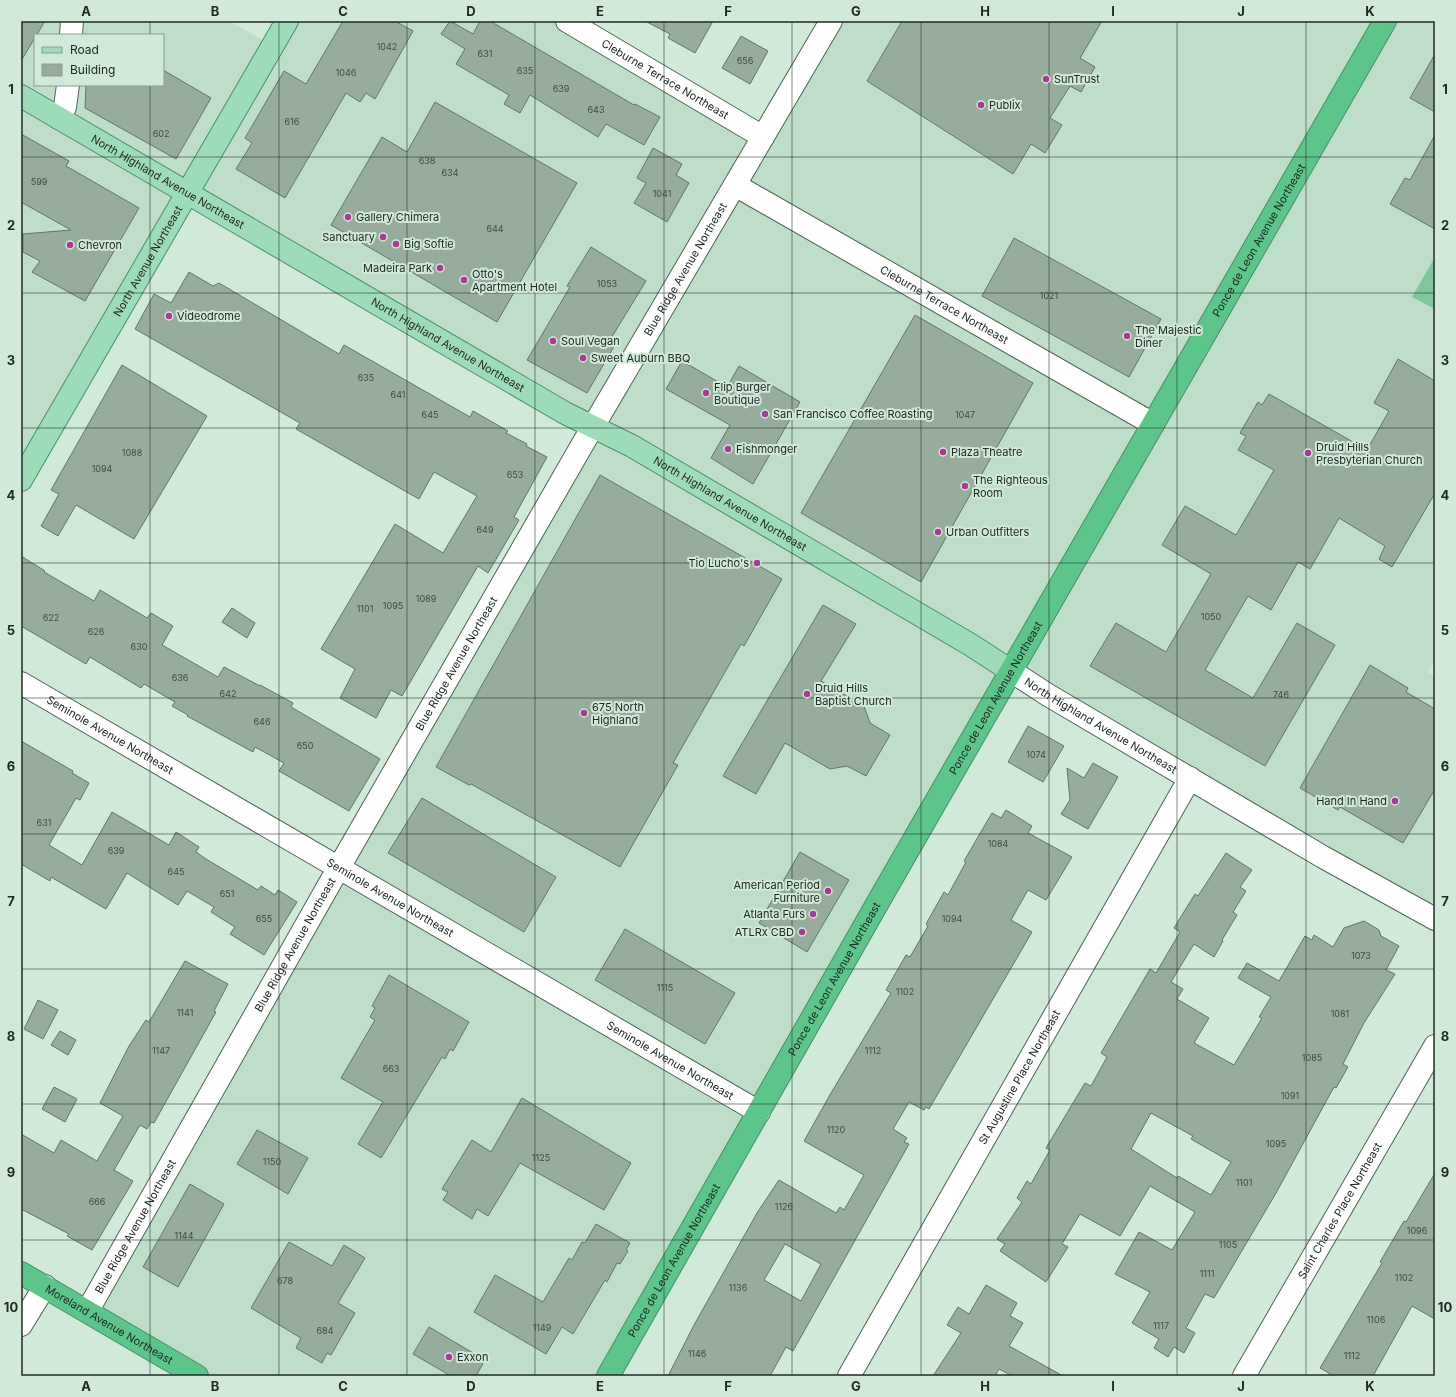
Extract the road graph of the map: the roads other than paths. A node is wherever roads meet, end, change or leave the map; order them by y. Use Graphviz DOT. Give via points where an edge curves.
graph roads {
  1 [pos="72,21"];
  2 [pos="286,21"];
  3 [pos="567,21"];
  4 [pos="830,21"];
  5 [pos="1385,21"];
  6 [pos="72,34"];
  7 [pos="68,86"];
  8 [pos="21,96"];
  9 [pos="59,118"];
  10 [pos="763,137"];
  11 [pos="735,185"];
  12 [pos="187,193"];
  13 [pos="1153,424"];
  14 [pos="593,427"];
  15 [pos="21,480"];
  16 [pos="1012,671"];
  17 [pos="21,682"];
  18 [pos="1190,778"];
  19 [pos="339,868"];
  20 [pos="1435,919"];
  21 [pos="1435,1046"];
  22 [pos="759,1112"];
  23 [pos="21,1273"];
  24 [pos="45,1286"];
  25 [pos="88,1310"];
  26 [pos="21,1326"];
  27 [pos="197,1376"];
  28 [pos="608,1376"];
  29 [pos="849,1376"];
  30 [pos="1244,1376"];
  1 -- 6 [label="street"];
  2 -- 12 [label="main road, North Avenue Northeast"];
  3 -- 10 [label="street, Cleburne Terrace Northeast"];
  4 -- 10 [label="street, Blue Ridge Avenue Northeast"];
  5 -- 13 [label="highway, Ponce de Leon Avenue Northeast"];
  7 -- 9 [label="street" via="65,107"];
  8 -- 9 [label="main road, North Highland Avenue Northeast"];
  9 -- 12 [label="main road, North Highland Avenue Northeast"];
  10 -- 11 [label="street, Blue Ridge Avenue Northeast"];
  11 -- 13 [label="street, Cleburne Terrace Northeast"];
  11 -- 14 [label="street, Blue Ridge Avenue Northeast"];
  12 -- 14 [label="main road, North Highland Avenue Northeast"];
  12 -- 15 [label="main road, North Avenue Northeast"];
  13 -- 16 [label="highway, Ponce de Leon Avenue Northeast"];
  14 -- 16 [label="main road, North Highland Avenue Northeast" via="644,453"];
  14 -- 19 [label="street, Blue Ridge Avenue Northeast"];
  16 -- 18 [label="street, North Highland Avenue Northeast" via="1048,695"];
  16 -- 22 [label="highway, Ponce de Leon Avenue Northeast"];
  17 -- 19 [label="street, Seminole Avenue Northeast"];
  18 -- 20 [label="street, North Highland Avenue Northeast" via="1323,857"];
  18 -- 29 [label="street, St Augustine Place Northeast"];
  19 -- 22 [label="street, Seminole Avenue Northeast"];
  19 -- 25 [label="street, Blue Ridge Avenue Northeast"];
  21 -- 30 [label="street, Saint Charles Place Northeast"];
  22 -- 28 [label="highway, Ponce de Leon Avenue Northeast"];
  23 -- 24 [label="highway, Moreland Avenue Northeast"];
  24 -- 25 [label="highway, Moreland Avenue Northeast"];
  24 -- 26 [label="street"];
  25 -- 27 [label="highway, Moreland Avenue Northeast"];
}
